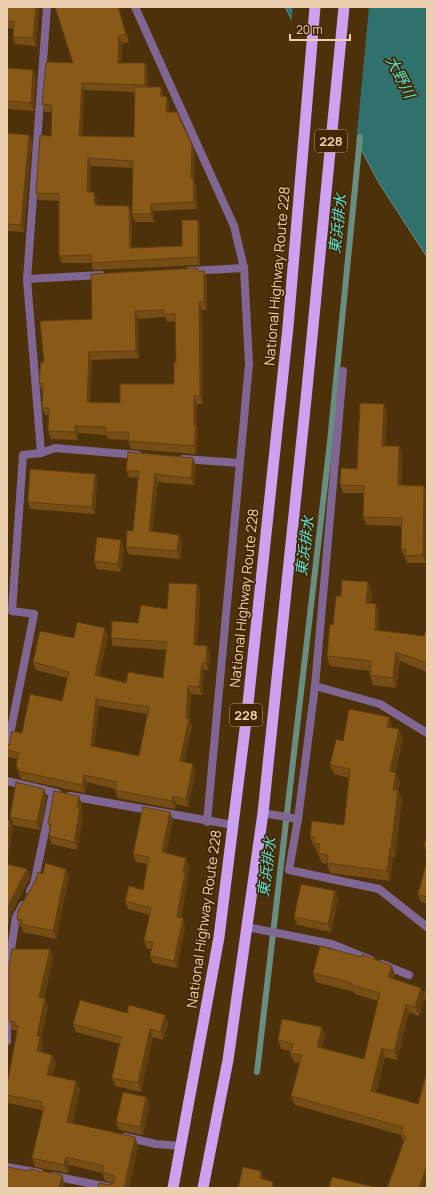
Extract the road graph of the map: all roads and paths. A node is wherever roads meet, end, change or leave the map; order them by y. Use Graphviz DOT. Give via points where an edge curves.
graph roads {
  1 [pos="47,7"];
  2 [pos="135,7"];
  3 [pos="315,7"];
  4 [pos="344,7"];
  5 [pos="244,268"];
  6 [pos="182,271"];
  7 [pos="112,275"];
  8 [pos="27,279"];
  9 [pos="343,371"];
  10 [pos="41,453"];
  11 [pos="147,456"];
  12 [pos="170,458"];
  13 [pos="240,463"];
  14 [pos="316,686"];
  15 [pos="427,732"];
  16 [pos="7,749"];
  17 [pos="7,780"];
  18 [pos="53,793"];
  19 [pos="263,813"];
  20 [pos="298,819"];
  21 [pos="207,822"];
  22 [pos="233,825"];
  23 [pos="247,927"];
  24 [pos="427,927"];
  25 [pos="409,975"];
  26 [pos="7,1042"];
  27 [pos="118,1135"];
  28 [pos="182,1146"];
  29 [pos="7,1166"];
  30 [pos="113,1188"];
  31 [pos="173,1188"];
  32 [pos="203,1188"];
  1 -- 8 [label="street"];
  2 -- 5 [label="street" via="234,226"];
  3 -- 22 [label="highway, National Highway Route 228 / 228" via="295,239"];
  4 -- 19 [label="highway, 228"];
  5 -- 6 [label="street"];
  5 -- 13 [label="street" via="249,364"];
  7 -- 8 [label="street"];
  8 -- 10 [label="street"];
  9 -- 14 [label="street"];
  10 -- 11 [label="street" via="55,448"];
  10 -- 16 [label="street" via="23,455 12,611 34,614"];
  12 -- 13 [label="street"];
  13 -- 21 [label="street"];
  14 -- 15 [label="street" via="380,704"];
  14 -- 20 [label="street"];
  17 -- 18 [label="street"];
  18 -- 21 [label="street"];
  18 -- 26 [label="street" via="34,884 16,917 7,975"];
  19 -- 20 [label="street"];
  19 -- 23 [label="highway, 228"];
  20 -- 24 [label="street" via="289,870 379,889"];
  21 -- 22 [label="street"];
  22 -- 28 [label="highway, National Highway Route 228 / 228" via="219,937"];
  23 -- 25 [label="street" via="332,944"];
  23 -- 32 [label="highway, 228" via="228,1060"];
  27 -- 28 [label="street" via="156,1144"];
  28 -- 31 [label="highway, National Highway Route 228 / 228"];
  29 -- 30 [label="street"];
}
